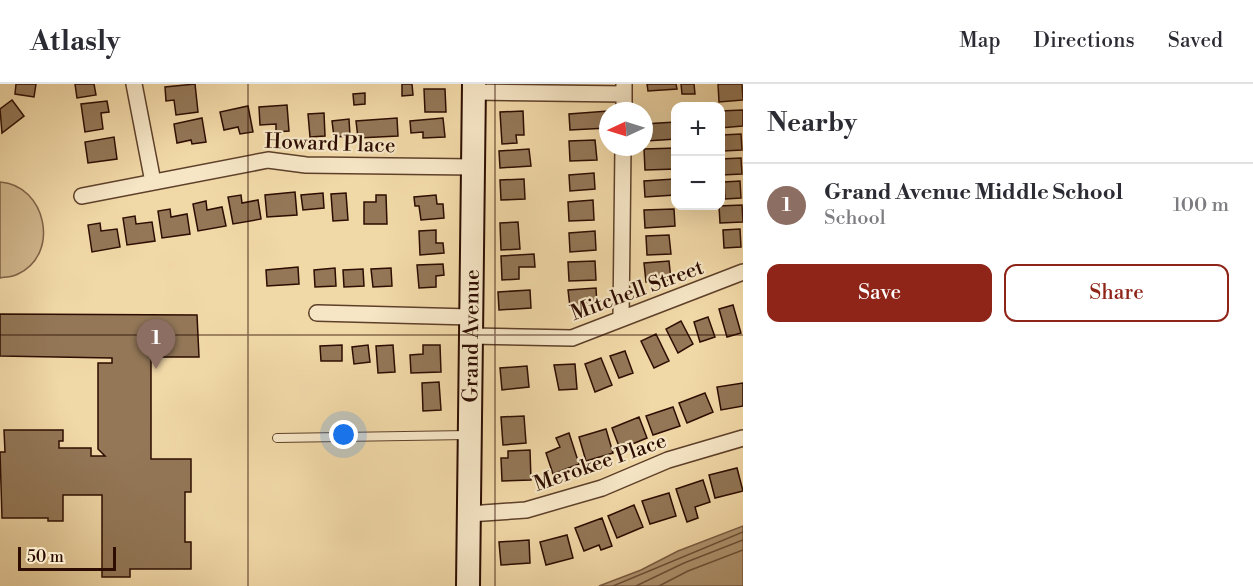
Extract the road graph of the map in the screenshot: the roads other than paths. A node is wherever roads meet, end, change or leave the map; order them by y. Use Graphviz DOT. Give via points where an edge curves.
graph roads {
  1 [pos="134,84"];
  2 [pos="474,88"];
  3 [pos="624,89"];
  4 [pos="623,156"];
  5 [pos="473,168"];
  6 [pos="153,182"];
  7 [pos="82,196"];
  8 [pos="743,272"];
  9 [pos="317,313"];
  10 [pos="621,319"];
  11 [pos="471,326"];
  12 [pos="470,435"];
  13 [pos="277,438"];
  14 [pos="743,438"];
  15 [pos="469,514"];
  16 [pos="468,586"];
  1 -- 6 [label="street"];
  2 -- 3 [label="street"];
  2 -- 5 [label="street, Grand Avenue"];
  4 -- 10 [label="street"];
  5 -- 6 [label="street, Howard Place" via="306,165 268,160"];
  5 -- 11 [label="street, Grand Avenue"];
  6 -- 7 [label="street, Howard Place"];
  8 -- 10 [label="street, Mitchell Street"];
  9 -- 11 [label="street, Mitchell Street"];
  10 -- 11 [label="street, Mitchell Street" via="572,338"];
  11 -- 12 [label="street, Grand Avenue"];
  12 -- 13 [label="lane"];
  12 -- 15 [label="street, Grand Avenue"];
  14 -- 15 [label="street, Merokee Place" via="668,460 602,488 526,510"];
  15 -- 16 [label="street, Grand Avenue"];
}
